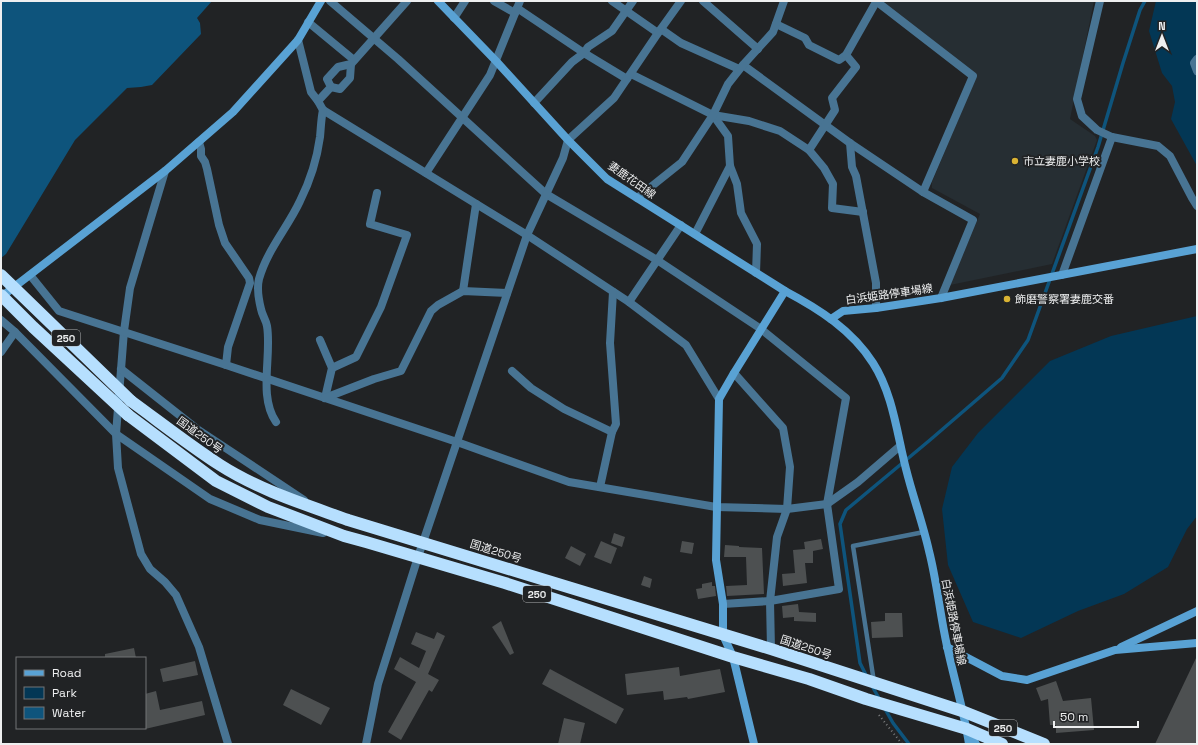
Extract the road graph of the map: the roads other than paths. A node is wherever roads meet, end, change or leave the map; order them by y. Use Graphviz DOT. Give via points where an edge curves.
graph roads {
  1 [pos="321,1"];
  2 [pos="330,1"];
  3 [pos="407,1"];
  4 [pos="438,1"];
  5 [pos="465,1"];
  6 [pos="494,1"];
  7 [pos="612,1"];
  8 [pos="633,1"];
  9 [pos="681,1"];
  10 [pos="703,1"];
  11 [pos="784,1"];
  12 [pos="1100,1"];
  13 [pos="876,2"];
  14 [pos="518,7"];
  15 [pos="626,11"];
  16 [pos="454,18"];
  17 [pos="308,22"];
  18 [pos="776,24"];
  19 [pos="659,31"];
  20 [pos="374,38"];
  21 [pos="298,40"];
  22 [pos="758,49"];
  23 [pos="584,54"];
  24 [pos="846,55"];
  25 [pos="1197,59"];
  26 [pos="496,61"];
  27 [pos="352,62"];
  28 [pos="741,67"];
  29 [pos="1197,71"];
  30 [pos="629,76"];
  31 [pos="331,87"];
  32 [pos="318,101"];
  33 [pos="534,103"];
  34 [pos="323,110"];
  35 [pos="713,115"];
  36 [pos="462,117"];
  37 [pos="825,124"];
  38 [pos="1112,137"];
  39 [pos="568,140"];
  40 [pos="198,142"];
  41 [pos="850,143"];
  42 [pos="809,150"];
  43 [pos="730,166"];
  44 [pos="165,171"];
  45 [pos="426,173"];
  46 [pos="923,192"];
  47 [pos="376,193"];
  48 [pos="546,194"];
  49 [pos="637,198"];
  50 [pos="476,204"];
  51 [pos="1197,206"];
  52 [pos="863,212"];
  53 [pos="681,225"];
  54 [pos="695,234"];
  55 [pos="527,235"];
  56 [pos="1197,249"];
  57 [pos="657,260"];
  58 [pos="756,273"];
  59 [pos="1,275"];
  60 [pos="30,275"];
  61 [pos="1062,275"];
  62 [pos="463,291"];
  63 [pos="785,291"];
  64 [pos="613,292"];
  65 [pos="507,293"];
  66 [pos="1,296"];
  67 [pos="942,298"];
  68 [pos="629,302"];
  69 [pos="876,308"];
  70 [pos="831,319"];
  71 [pos="1,320"];
  72 [pos="761,329"];
  73 [pos="124,331"];
  74 [pos="15,332"];
  75 [pos="320,340"];
  76 [pos="1,352"];
  77 [pos="226,365"];
  78 [pos="332,368"];
  79 [pos="121,369"];
  80 [pos="512,371"];
  81 [pos="734,373"];
  82 [pos="267,379"];
  83 [pos="325,398"];
  84 [pos="719,399"];
  85 [pos="276,422"];
  86 [pos="612,432"];
  87 [pos="116,434"];
  88 [pos="457,442"];
  89 [pos="902,450"];
  90 [pos="600,487"];
  91 [pos="827,504"];
  92 [pos="716,507"];
  93 [pos="314,508"];
  94 [pos="788,509"];
  95 [pos="924,532"];
  96 [pos="344,536"];
  97 [pos="424,542"];
  98 [pos="418,557"];
  99 [pos="770,601"];
  100 [pos="723,604"];
  101 [pos="1197,611"];
  102 [pos="723,635"];
  103 [pos="1197,643"];
  104 [pos="947,647"];
  105 [pos="771,650"];
  106 [pos="1115,650"];
  107 [pos="734,657"];
  108 [pos="874,683"];
  109 [pos="962,711"];
  110 [pos="967,729"];
  111 [pos="228,744"];
  112 [pos="366,744"];
  113 [pos="754,744"];
  114 [pos="969,744"];
  115 [pos="976,744"];
  116 [pos="1002,744"];
  117 [pos="1044,744"];
  1 -- 17 [label="main road"];
  2 -- 20 [label="street"];
  3 -- 20 [label="street"];
  4 -- 16 [label="main road, 妻鹿花田線"];
  5 -- 16 [label="street"];
  6 -- 14 [label="street"];
  7 -- 15 [label="street"];
  8 -- 15 [label="street"];
  9 -- 19 [label="street"];
  10 -- 22 [label="street"];
  11 -- 18 [label="street"];
  12 -- 38 [label="street" via="1077,99 1082,116 1097,130"];
  13 -- 24 [label="street"];
  13 -- 46 [label="street" via="973,76"];
  14 -- 23 [label="street"];
  14 -- 26 [label="street"];
  15 -- 19 [label="street"];
  15 -- 23 [label="street" via="612,31 588,47"];
  16 -- 26 [label="main road, 妻鹿花田線"];
  17 -- 21 [label="main road"];
  17 -- 27 [label="street"];
  18 -- 22 [label="street" via="773,32"];
  18 -- 24 [label="street" via="805,38 809,45 839,60"];
  19 -- 28 [label="street" via="681,44"];
  19 -- 30 [label="street"];
  20 -- 27 [label="street"];
  20 -- 36 [label="street"];
  21 -- 32 [label="street" via="311,92"];
  21 -- 40 [label="main road" via="233,112"];
  22 -- 28 [label="street"];
  23 -- 30 [label="street"];
  23 -- 33 [label="street" via="572,62"];
  24 -- 37 [label="street" via="856,67 832,98 835,110"];
  25 -- 29 [label="street" via="1194,63"];
  26 -- 33 [label="main road, 妻鹿花田線"];
  26 -- 36 [label="street" via="490,75"];
  27 -- 31 [label="street" via="350,78 340,88"];
  27 -- 31 [label="street" via="338,67 327,78"];
  28 -- 35 [label="street" via="728,84"];
  28 -- 37 [label="street"];
  30 -- 35 [label="street"];
  30 -- 39 [label="street" via="614,98"];
  31 -- 32 [label="street"];
  32 -- 34 [label="street"];
  33 -- 39 [label="main road, 妻鹿花田線"];
  34 -- 45 [label="street"];
  34 -- 82 [label="street" via="313,168 300,201 276,241 258,281 261,309 267,325"];
  35 -- 42 [label="street" via="749,121 780,131"];
  35 -- 43 [label="street" via="728,136"];
  35 -- 49 [label="street" via="682,162"];
  36 -- 45 [label="street"];
  36 -- 48 [label="street"];
  37 -- 41 [label="street"];
  37 -- 42 [label="street"];
  38 -- 51 [label="street" via="1158,146 1170,156"];
  38 -- 61 [label="street"];
  39 -- 48 [label="street" via="563,158"];
  39 -- 49 [label="main road, 妻鹿花田線" via="608,179"];
  40 -- 44 [label="main road"];
  40 -- 77 [label="street" via="207,169 218,225 225,243 250,283 228,347"];
  41 -- 46 [label="street"];
  41 -- 52 [label="street" via="852,167"];
  42 -- 52 [label="street" via="833,184 832,208"];
  43 -- 54 [label="street"];
  43 -- 58 [label="street" via="737,184 741,213 757,244"];
  44 -- 60 [label="main road"];
  44 -- 73 [label="street" via="130,288"];
  45 -- 50 [label="street"];
  46 -- 67 [label="street" via="973,220"];
  47 -- 78 [label="street" via="370,224 407,235 381,306 356,357"];
  48 -- 55 [label="street"];
  48 -- 57 [label="street"];
  49 -- 53 [label="main road, 妻鹿花田線"];
  50 -- 55 [label="street"];
  50 -- 62 [label="street"];
  52 -- 69 [label="street" via="876,283"];
  53 -- 54 [label="main road, 妻鹿花田線"];
  53 -- 57 [label="street"];
  54 -- 58 [label="main road, 妻鹿花田線"];
  55 -- 64 [label="street"];
  55 -- 65 [label="street"];
  56 -- 61 [label="main road, 白浜姫路停車場線"];
  57 -- 68 [label="street"];
  57 -- 72 [label="street"];
  58 -- 63 [label="main road, 妻鹿花田線"];
  59 -- 93 [label="highway, 国道250号 / 250, bridge" via="131,401 220,465 266,490"];
  60 -- 66 [label="main road"];
  60 -- 73 [label="street" via="59,311"];
  61 -- 67 [label="main road, 白浜姫路停車場線"];
  62 -- 65 [label="street"];
  62 -- 83 [label="street" via="431,311 401,371"];
  63 -- 70 [label="main road, 妻鹿花田線"];
  63 -- 72 [label="main road"];
  64 -- 68 [label="street"];
  64 -- 86 [label="street" via="610,343 616,424"];
  65 -- 88 [label="street"];
  66 -- 96 [label="highway, 250, bridge" via="128,415 216,481 268,507"];
  67 -- 69 [label="main road, 白浜姫路停車場線"];
  68 -- 84 [label="street" via="686,345"];
  69 -- 70 [label="main road, 白浜姫路停車場線" via="843,311"];
  70 -- 89 [label="main road, 白浜姫路停車場線" via="862,347 874,364 892,406"];
  71 -- 74 [label="street"];
  72 -- 81 [label="main road"];
  72 -- 91 [label="street" via="846,398"];
  73 -- 77 [label="street"];
  73 -- 79 [label="street"];
  74 -- 76 [label="street"];
  74 -- 87 [label="street"];
  75 -- 78 [label="street"];
  77 -- 82 [label="street"];
  78 -- 83 [label="street"];
  79 -- 87 [label="street"];
  79 -- 93 [label="street" via="197,429"];
  80 -- 86 [label="street" via="531,388 564,409"];
  81 -- 84 [label="main road"];
  81 -- 94 [label="street" via="784,428 790,467"];
  82 -- 83 [label="street"];
  82 -- 85 [label="street" via="268,405 270,414"];
  83 -- 88 [label="street"];
  84 -- 92 [label="main road"];
  86 -- 90 [label="street"];
  87 -- 96 [label="street" via="210,499 260,520"];
  87 -- 111 [label="street" via="118,468 142,554 150,569 176,595 198,647"];
  88 -- 90 [label="street" via="569,482"];
  88 -- 97 [label="street"];
  89 -- 91 [label="street"];
  89 -- 95 [label="main road, 白浜姫路停車場線"];
  90 -- 92 [label="street"];
  91 -- 94 [label="street"];
  91 -- 99 [label="street" via="839,589"];
  92 -- 94 [label="street"];
  92 -- 100 [label="main road" via="716,560"];
  93 -- 97 [label="highway, 国道250号 / 250"];
  94 -- 99 [label="street" via="777,537"];
  95 -- 104 [label="main road, 白浜姫路停車場線"];
  95 -- 108 [label="lane" via="853,546"];
  96 -- 98 [label="highway, 250"];
  97 -- 98 [label="street"];
  97 -- 102 [label="highway, 国道250号 / 250"];
  98 -- 107 [label="highway, 250"];
  98 -- 112 [label="street" via="378,684"];
  99 -- 100 [label="street"];
  99 -- 105 [label="street"];
  100 -- 102 [label="main road"];
  101 -- 106 [label="main road"];
  102 -- 105 [label="highway, 国道250号 / 250"];
  102 -- 107 [label="main road"];
  103 -- 106 [label="main road"];
  104 -- 106 [label="main road" via="1002,676 1027,680"];
  104 -- 109 [label="main road, 白浜姫路停車場線"];
  105 -- 108 [label="highway, 国道250号 / 250"];
  107 -- 110 [label="highway, 250"];
  107 -- 113 [label="main road"];
  108 -- 109 [label="highway, 国道250号 / 250"];
  109 -- 110 [label="main road, 白浜姫路停車場線"];
  109 -- 117 [label="highway, 国道250号 / 250"];
  110 -- 114 [label="main road"];
  110 -- 115 [label="main road"];
  110 -- 116 [label="highway, 250"];
}
